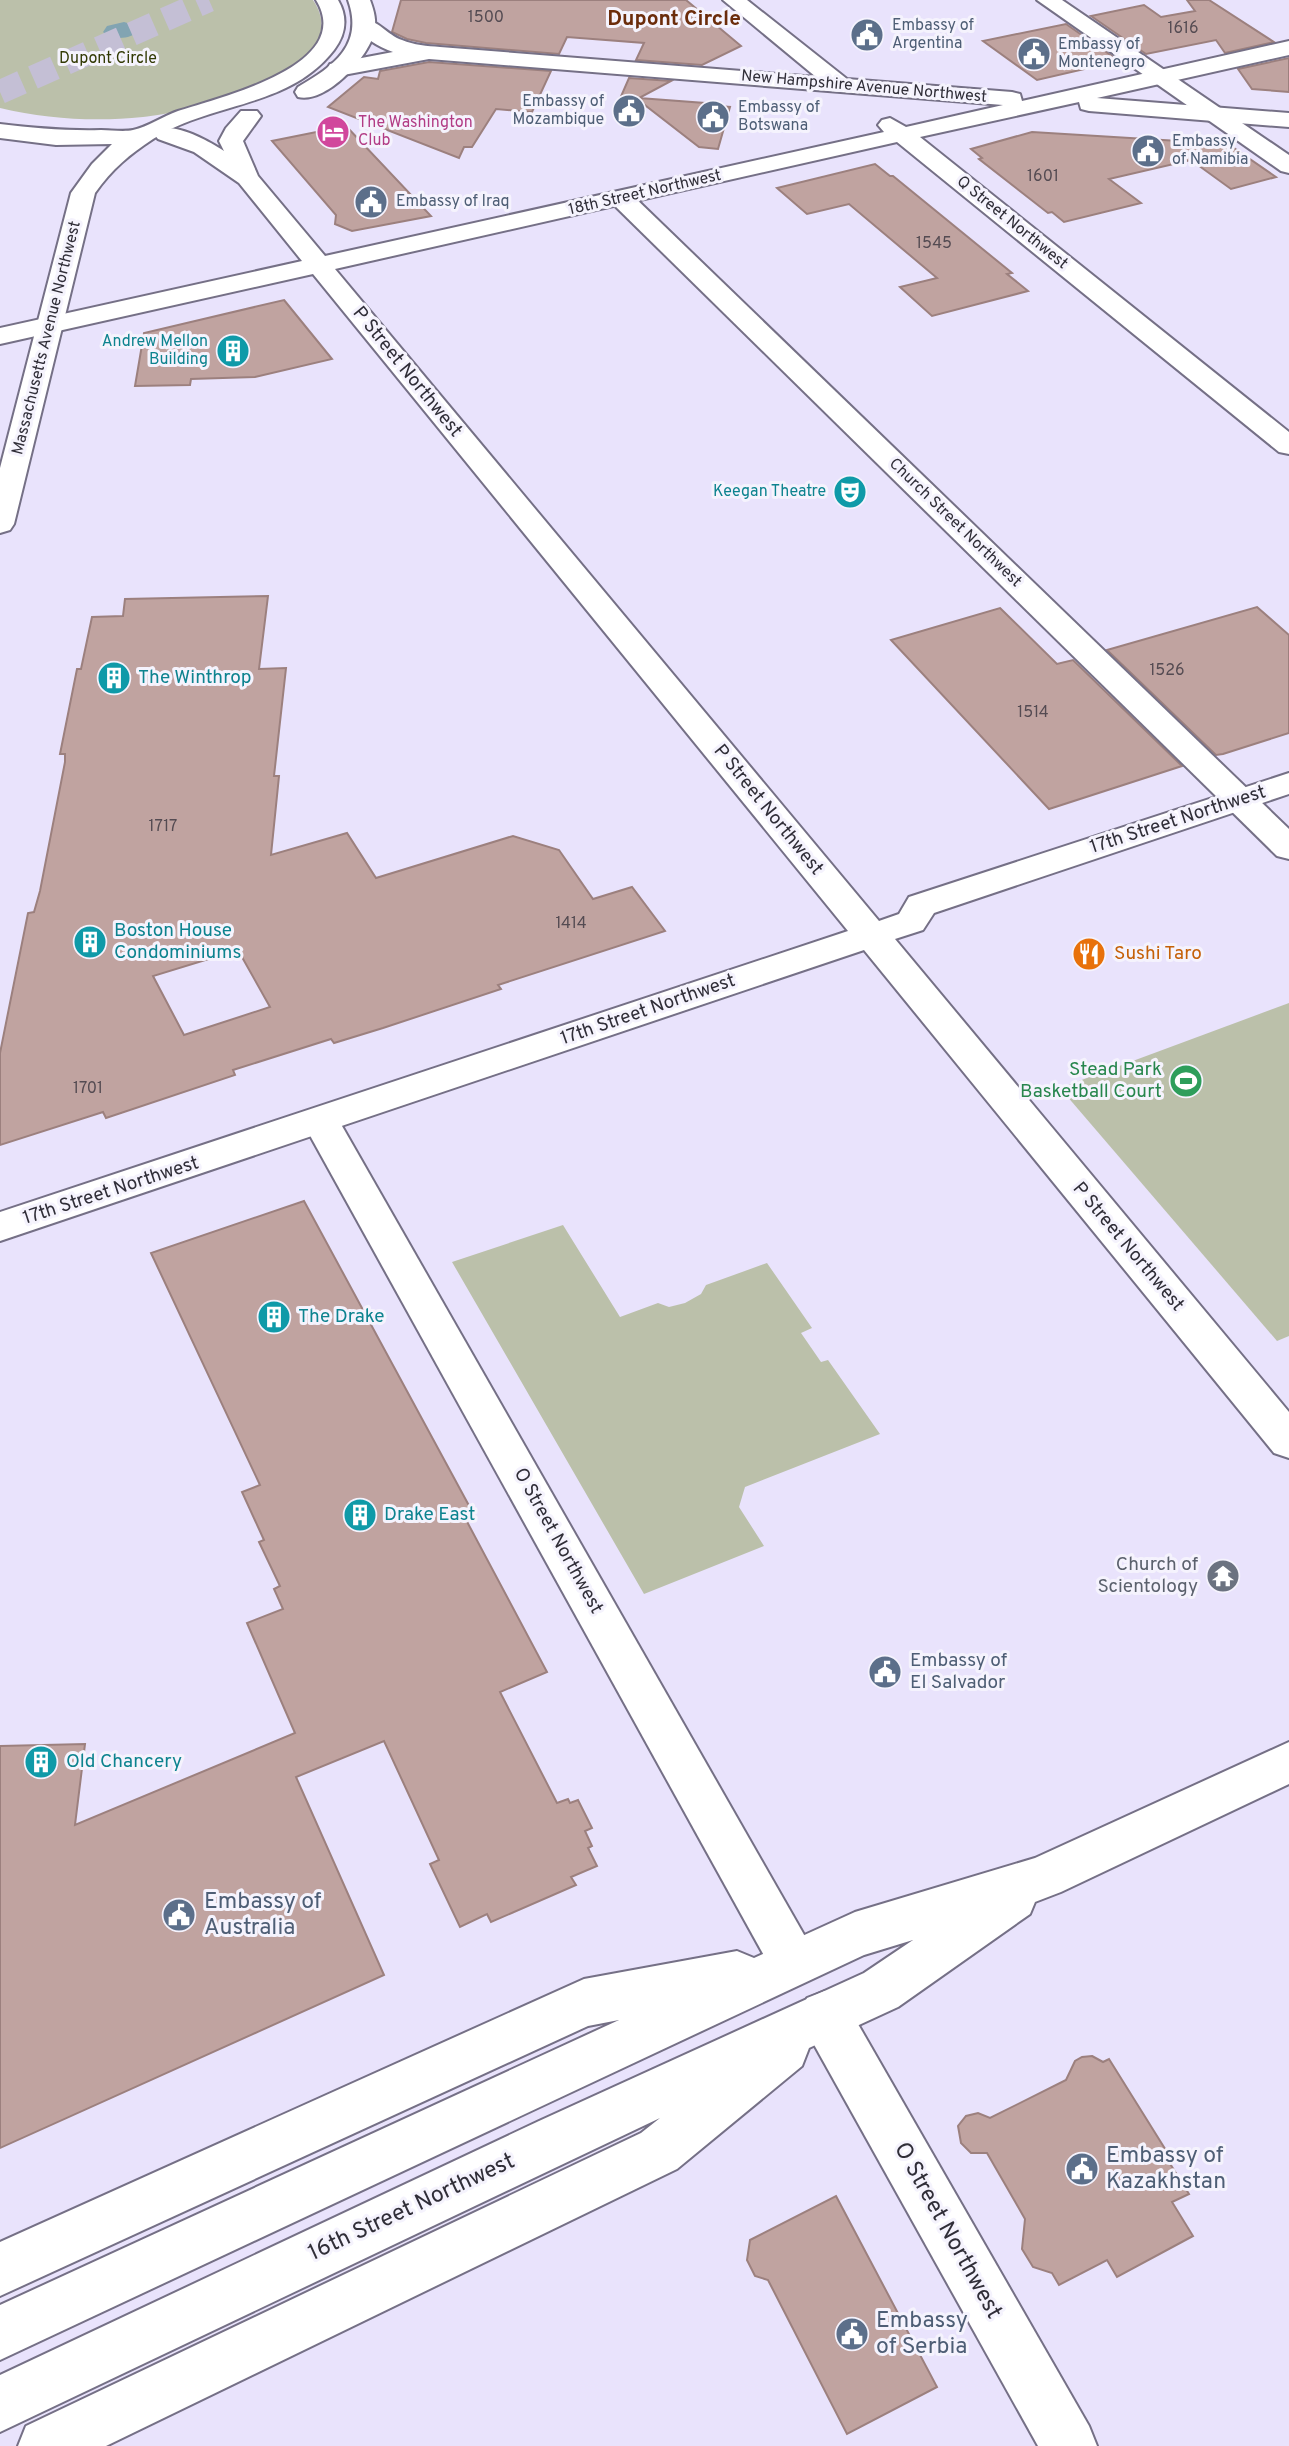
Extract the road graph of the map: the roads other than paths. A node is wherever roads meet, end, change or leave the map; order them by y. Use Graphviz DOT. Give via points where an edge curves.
graph roads {
  1 [pos="327,0"];
  2 [pos="734,0"];
  3 [pos="1048,0"];
  4 [pos="361,1"];
  5 [pos="366,25"];
  6 [pos="1289,48"];
  7 [pos="440,54"];
  8 [pos="338,69"];
  9 [pos="1160,77"];
  10 [pos="840,85"];
  11 [pos="1052,101"];
  12 [pos="0,112"];
  13 [pos="1214,114"];
  14 [pos="248,116"];
  15 [pos="1289,120"];
  16 [pos="0,131"];
  17 [pos="166,134"];
  18 [pos="904,135"];
  19 [pos="139,137"];
  20 [pos="56,138"];
  21 [pos="1289,166"];
  22 [pos="247,178"];
  23 [pos="83,193"];
  24 [pos="621,198"];
  25 [pos="320,266"];
  26 [pos="50,326"];
  27 [pos="0,336"];
  28 [pos="1289,446"];
  29 [pos="0,524"];
  30 [pos="1289,783"];
  31 [pos="1238,800"];
  32 [pos="1289,848"];
  33 [pos="871,935"];
  34 [pos="321,1121"];
  35 [pos="0,1227"];
  36 [pos="1289,1441"];
  37 [pos="1289,1762"];
  38 [pos="1044,1877"];
  39 [pos="794,1963"];
  40 [pos="825,2015"];
  41 [pos="0,2269"];
  42 [pos="0,2333"];
  43 [pos="0,2404"];
  44 [pos="46,2446"];
  45 [pos="1069,2446"];
  1 -- 19 [label="main road" via="335,20 330,40 300,72 267,90"];
  2 -- 10 [label="main road, Q Street Northwest"];
  3 -- 9 [label="main road"];
  4 -- 5 [label="main road"];
  5 -- 7 [label="main road, New Hampshire Avenue Northwest" via="383,41"];
  5 -- 8 [label="main road" via="361,43"];
  6 -- 9 [label="main road, 18th Street Northwest"];
  7 -- 8 [label="main road, New Hampshire Avenue Northwest"];
  7 -- 10 [label="main road, New Hampshire Avenue Northwest"];
  8 -- 14 [label="main road" via="300,95"];
  9 -- 11 [label="main road, 18th Street Northwest"];
  9 -- 13 [label="main road"];
  10 -- 11 [label="main road, New Hampshire Avenue Northwest"];
  10 -- 18 [label="main road, Q Street Northwest"];
  11 -- 13 [label="main road, New Hampshire Avenue Northwest"];
  11 -- 18 [label="main road, 18th Street Northwest"];
  12 -- 20 [label="main road, Massachusetts Avenue Northwest" via="28,119"];
  13 -- 15 [label="main road, New Hampshire Avenue Northwest"];
  13 -- 21 [label="main road"];
  14 -- 17 [label="main road"];
  14 -- 22 [label="main road, P Street Northwest" via="231,141"];
  16 -- 20 [label="main road"];
  17 -- 19 [label="main road"];
  17 -- 22 [label="main road, P Street Northwest" via="202,147"];
  18 -- 24 [label="main road, 18th Street Northwest"];
  18 -- 28 [label="main road, Q Street Northwest"];
  19 -- 20 [label="main road"];
  19 -- 23 [label="main road, Massachusetts Avenue Northwest" via="111,156"];
  20 -- 23 [label="main road, Massachusetts Avenue Northwest" via="76,161"];
  22 -- 25 [label="main road, P Street Northwest"];
  23 -- 26 [label="main road, Massachusetts Avenue Northwest"];
  24 -- 25 [label="main road, 18th Street Northwest"];
  24 -- 31 [label="main road, Church Street Northwest"];
  25 -- 26 [label="main road, 18th Street Northwest"];
  25 -- 33 [label="main road, P Street Northwest"];
  26 -- 27 [label="main road, 18th Street Northwest"];
  26 -- 29 [label="main road, Massachusetts Avenue Northwest"];
  30 -- 31 [label="main road, 17th Street Northwest"];
  31 -- 32 [label="main road, Church Street Northwest"];
  31 -- 33 [label="main road, 17th Street Northwest" via="921,905 911,922"];
  33 -- 34 [label="main road, 17th Street Northwest"];
  33 -- 36 [label="main road, P Street Northwest"];
  34 -- 35 [label="main road, 17th Street Northwest"];
  34 -- 39 [label="main road, O Street Northwest"];
  37 -- 38 [label="main road, 16th Street Northwest"];
  38 -- 39 [label="main road, 16th Street Northwest" via="855,1935"];
  38 -- 40 [label="main road, 16th Street Northwest" via="881,1990"];
  39 -- 41 [label="main road, 16th Street Northwest" via="584,2003"];
  39 -- 42 [label="main road, 16th Street Northwest"];
  40 -- 43 [label="main road, 16th Street Northwest"];
  40 -- 44 [label="main road, 16th Street Northwest" via="659,2151"];
  40 -- 45 [label="main road, O Street Northwest"];
}
